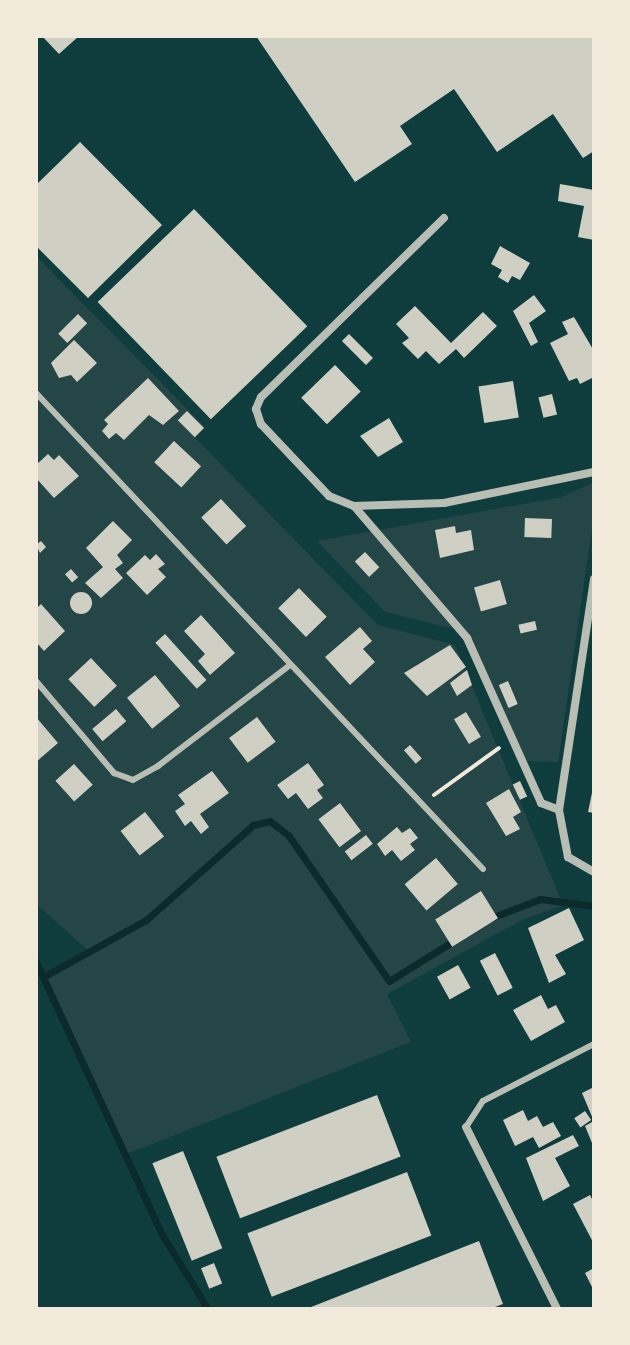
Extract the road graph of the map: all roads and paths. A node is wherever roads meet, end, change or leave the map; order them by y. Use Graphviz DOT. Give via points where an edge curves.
graph roads {
  1 [pos="444,218"];
  2 [pos="36,393"];
  3 [pos="594,472"];
  4 [pos="354,506"];
  5 [pos="594,579"];
  6 [pos="290,665"];
  7 [pos="36,681"];
  8 [pos="510,740"];
  9 [pos="421,804"];
  10 [pos="559,810"];
  11 [pos="483,869"];
  12 [pos="594,872"];
  13 [pos="594,1044"];
  14 [pos="466,1127"];
  15 [pos="557,1309"];
  1 -- 4 [label="street" via="261,397 256,409 261,424 329,496"];
  2 -- 6 [label="lane"];
  3 -- 4 [label="street" via="444,503"];
  4 -- 8 [label="street" via="467,638"];
  5 -- 10 [label="street"];
  6 -- 7 [label="lane" via="133,780 114,773"];
  6 -- 9 [label="lane"];
  8 -- 9 [label="path"];
  8 -- 10 [label="street" via="541,803"];
  9 -- 11 [label="lane"];
  10 -- 12 [label="street" via="568,857"];
  13 -- 14 [label="lane" via="483,1101"];
  14 -- 15 [label="street"];
}
